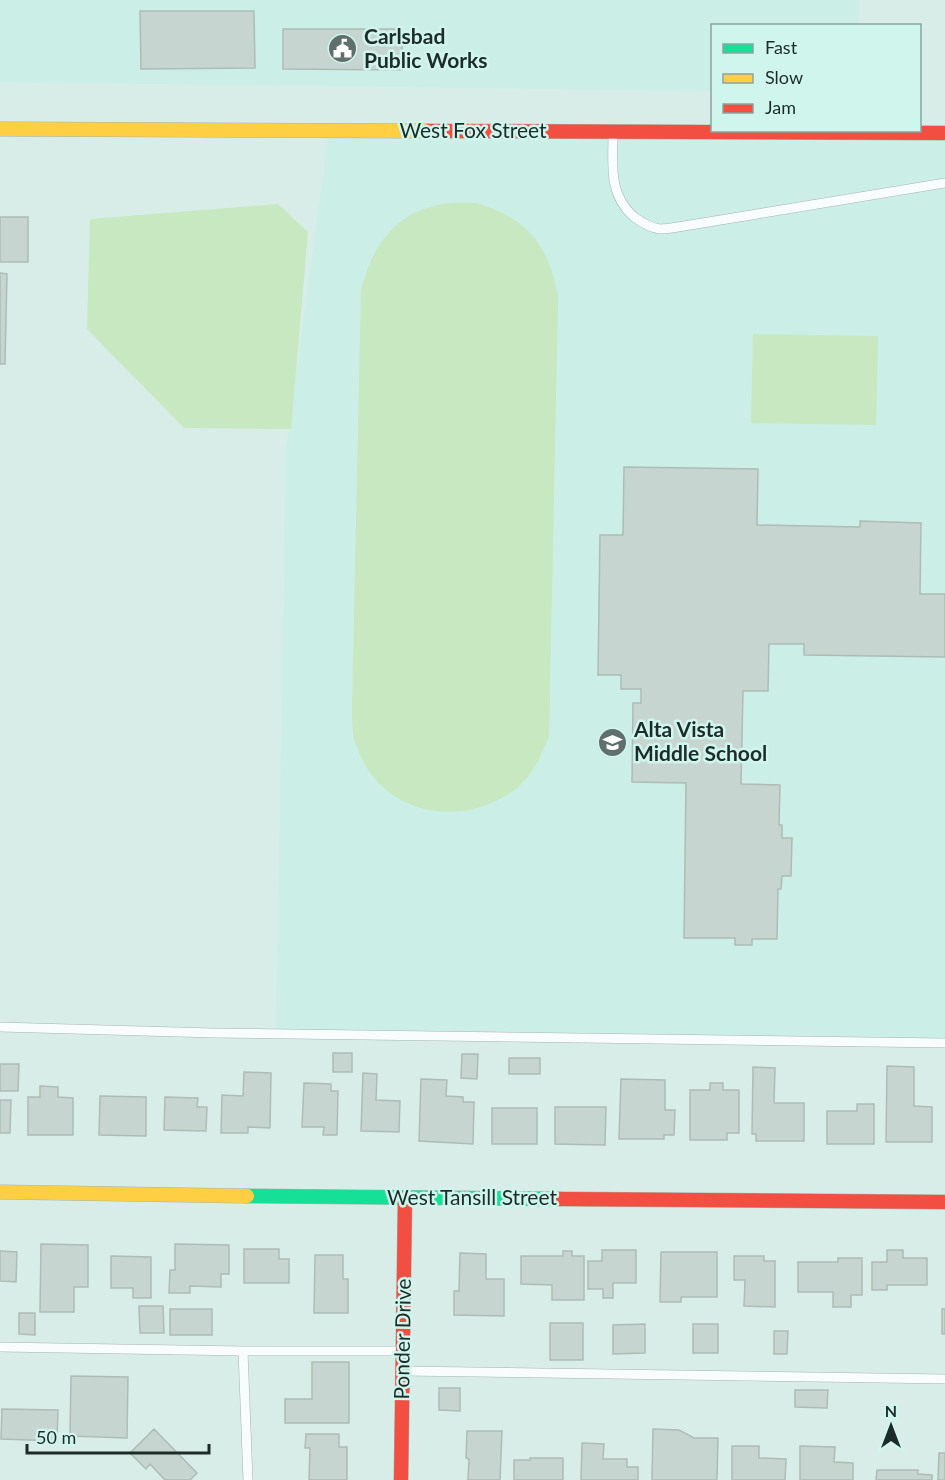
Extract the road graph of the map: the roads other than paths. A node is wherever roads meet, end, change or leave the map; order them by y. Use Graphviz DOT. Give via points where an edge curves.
graph roads {
  1 [pos="0,129"];
  2 [pos="613,131"];
  3 [pos="711,132"];
  4 [pos="779,132"];
  5 [pos="945,133"];
  6 [pos="945,183"];
  7 [pos="0,1027"];
  8 [pos="945,1043"];
  9 [pos="0,1192"];
  10 [pos="405,1198"];
  11 [pos="945,1202"];
  12 [pos="0,1347"];
  13 [pos="243,1351"];
  14 [pos="403,1351"];
  15 [pos="402,1371"];
  16 [pos="945,1379"];
  17 [pos="248,1480"];
  18 [pos="401,1480"];
  1 -- 2 [label="street, West Fox Street"];
  2 -- 3 [label="street, West Fox Street"];
  2 -- 6 [label="lane" via="616,192 624,208 658,229"];
  4 -- 5 [label="street, West Fox Street"];
  7 -- 8 [label="lane"];
  9 -- 10 [label="street, West Tansill Street"];
  10 -- 11 [label="street, West Tansill Street"];
  10 -- 14 [label="street, Ponder Drive"];
  12 -- 13 [label="lane"];
  13 -- 14 [label="lane"];
  13 -- 17 [label="lane"];
  14 -- 15 [label="street, Ponder Drive"];
  15 -- 16 [label="lane"];
  15 -- 18 [label="street, Ponder Drive"];
}
